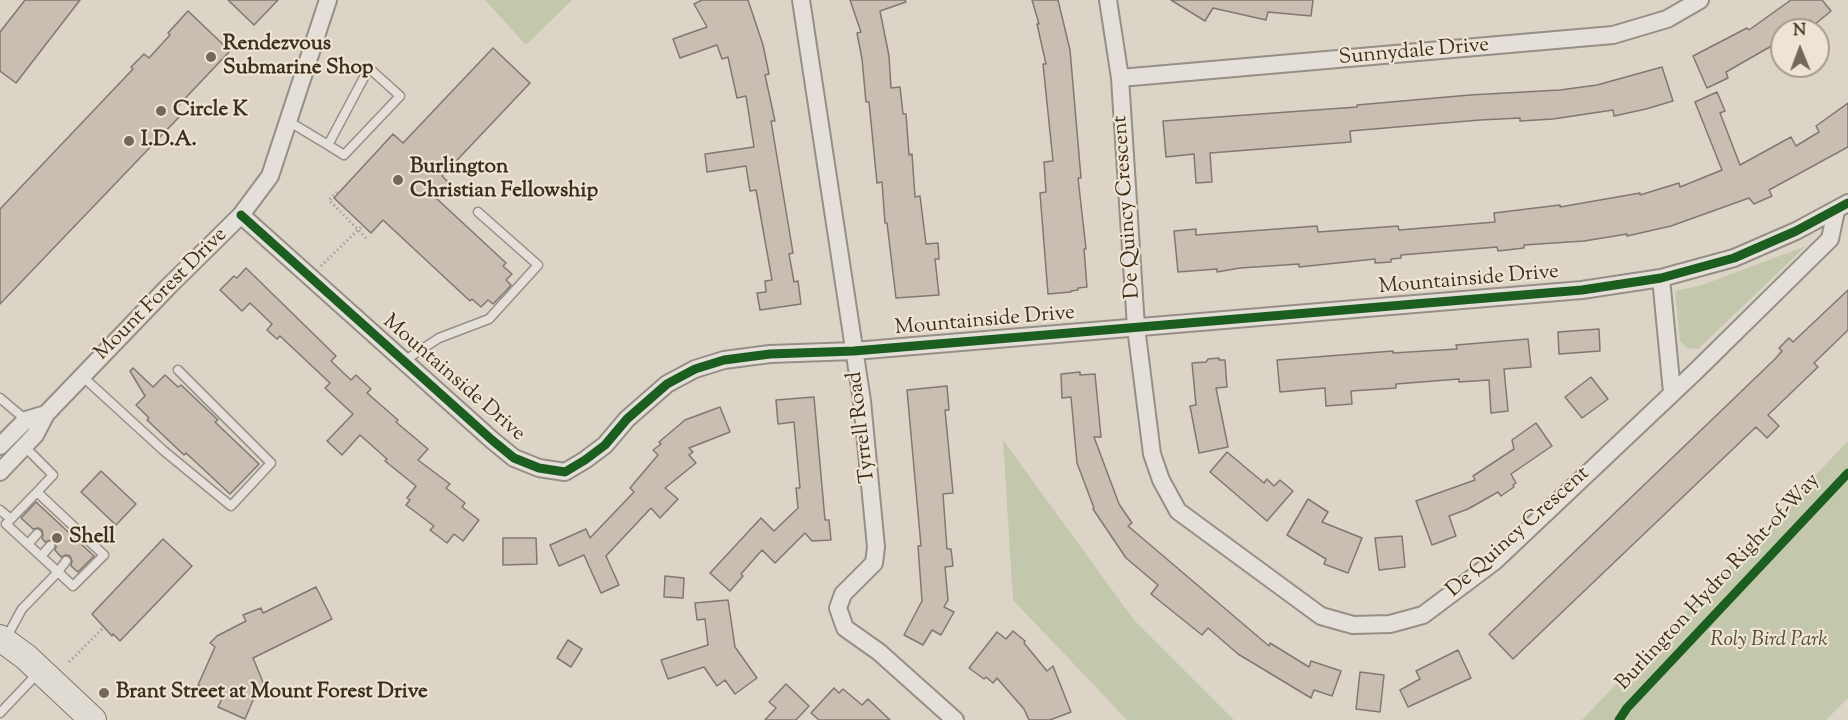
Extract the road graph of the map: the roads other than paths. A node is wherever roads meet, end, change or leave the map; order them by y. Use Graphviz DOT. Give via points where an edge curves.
graph roads {
  1 [pos="328,0"];
  2 [pos="801,0"];
  3 [pos="1108,0"];
  4 [pos="1700,0"];
  5 [pos="1120,78"];
  6 [pos="288,122"];
  7 [pos="328,145"];
  8 [pos="1842,207"];
  9 [pos="478,212"];
  10 [pos="241,214"];
  11 [pos="1661,278"];
  12 [pos="1136,327"];
  13 [pos="854,351"];
  14 [pos="404,361"];
  15 [pos="178,370"];
  16 [pos="82,376"];
  17 [pos="1672,392"];
  18 [pos="0,398"];
  19 [pos="46,414"];
  20 [pos="26,420"];
  21 [pos="0,446"];
  22 [pos="24,446"];
  23 [pos="0,472"];
  24 [pos="37,492"];
  25 [pos="0,510"];
  26 [pos="10,519"];
  27 [pos="37,534"];
  28 [pos="28,544"];
  29 [pos="50,546"];
  30 [pos="41,556"];
  31 [pos="66,561"];
  32 [pos="58,572"];
  33 [pos="2,635"];
  34 [pos="40,670"];
  35 [pos="0,713"];
  36 [pos="93,720"];
  37 [pos="955,720"];
  1 -- 6 [label="street, Mount Forest Drive"];
  2 -- 13 [label="street, Tyrrell Road"];
  3 -- 5 [label="street, De Quincy Crescent"];
  4 -- 5 [label="street, Sunnydale Drive" via="1667,19 1613,35"];
  5 -- 12 [label="street, De Quincy Crescent"];
  6 -- 7 [label="lane"];
  6 -- 10 [label="street, Mount Forest Drive" via="270,176"];
  7 -- 7 [label="lane" via="344,155 400,96 369,68"];
  8 -- 11 [label="street, Mountainside Drive" via="1734,258"];
  8 -- 17 [label="street, De Quincy Crescent" via="1830,239"];
  9 -- 14 [label="lane" via="538,265 489,319 439,338"];
  10 -- 14 [label="street, Mountainside Drive"];
  10 -- 16 [label="street, Mount Forest Drive"];
  11 -- 12 [label="street, Mountainside Drive" via="1582,290"];
  11 -- 17 [label="street"];
  12 -- 13 [label="street, Mountainside Drive"];
  12 -- 17 [label="street, De Quincy Crescent" via="1152,454 1178,511 1321,616 1353,625 1390,624 1423,615 1437,605 1495,561"];
  13 -- 14 [label="street, Mountainside Drive" via="770,354 724,360 695,369 667,384 627,419 605,445 565,472 539,468 514,458"];
  13 -- 37 [label="street, Tyrrell Road" via="876,547 874,563 843,594 838,608 845,628 879,652"];
  15 -- 16 [label="lane" via="271,463 231,506"];
  16 -- 19 [label="street, Mount Forest Drive"];
  18 -- 20 [label="lane"];
  19 -- 20 [label="street, Mount Forest Drive"];
  19 -- 22 [label="street, Mount Forest Drive"];
  20 -- 21 [label="street, Mount Forest Drive"];
  22 -- 23 [label="street, Mount Forest Drive"];
  22 -- 24 [label="lane" via="53,475"];
  24 -- 26 [label="lane"];
  24 -- 32 [label="lane" via="84,542 104,555 73,586"];
  25 -- 26 [label="lane"];
  26 -- 28 [label="lane" via="6,524"];
  27 -- 28 [label="lane"];
  28 -- 30 [label="lane"];
  29 -- 30 [label="lane"];
  30 -- 32 [label="lane"];
  31 -- 32 [label="lane"];
  32 -- 33 [label="lane"];
  33 -- 34 [label="main road"];
  34 -- 35 [label="lane"];
  34 -- 36 [label="main road"];
}
